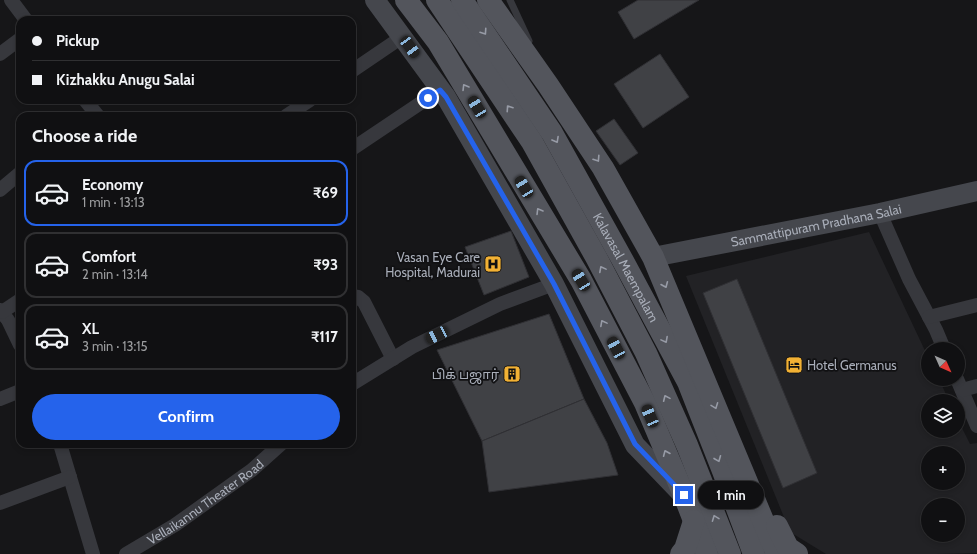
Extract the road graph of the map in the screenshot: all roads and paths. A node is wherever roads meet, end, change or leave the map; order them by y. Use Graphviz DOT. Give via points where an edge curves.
graph roads {
  1 [pos="11,0"];
  2 [pos="375,0"];
  3 [pos="406,0"];
  4 [pos="437,0"];
  5 [pos="462,0"];
  6 [pos="488,0"];
  7 [pos="510,0"];
  8 [pos="23,16"];
  9 [pos="402,36"];
  10 [pos="16,42"];
  11 [pos="0,54"];
  12 [pos="356,68"];
  13 [pos="548,85"];
  14 [pos="440,90"];
  15 [pos="304,104"];
  16 [pos="292,112"];
  17 [pos="356,146"];
  18 [pos="16,176"];
  19 [pos="0,190"];
  20 [pos="977,191"];
  21 [pos="880,213"];
  22 [pos="653,257"];
  23 [pos="554,284"];
  24 [pos="356,297"];
  25 [pos="16,302"];
  26 [pos="977,305"];
  27 [pos="1,311"];
  28 [pos="929,317"];
  29 [pos="16,337"];
  30 [pos="941,342"];
  31 [pos="393,359"];
  32 [pos="356,382"];
  33 [pos="965,385"];
  34 [pos="960,386"];
  35 [pos="977,386"];
  36 [pos="16,393"];
  37 [pos="0,399"];
  38 [pos="977,426"];
  39 [pos="723,427"];
  40 [pos="61,448"];
  41 [pos="277,448"];
  42 [pos="70,478"];
  43 [pos="684,495"];
  44 [pos="0,503"];
  45 [pos="694,521"];
  46 [pos="93,554"];
  47 [pos="126,554"];
  48 [pos="680,554"];
  49 [pos="707,554"];
  50 [pos="730,554"];
  51 [pos="754,554"];
  52 [pos="777,554"];
  53 [pos="797,554"];
  1 -- 8 [label="street"];
  2 -- 9 [label="street"];
  43 -- 3 [label="main road, one-way" via="645,403 581,280 438,42"];
  50 -- 4 [label="main road, Kalavasal Maempalam, one-way" via="688,446 646,353 596,257 532,142"];
  5 -- 51 [label="main road, Kalavasal Maempalam, one-way" via="552,133 688,382"];
  6 -- 13 [label="main road"];
  7 -- 13 [label="lane"];
  9 -- 12 [label="street"];
  9 -- 14 [label="street"];
  10 -- 11 [label="street"];
  13 -- 22 [label="main road, one-way" via="603,168"];
  14 -- 17 [label="street"];
  14 -- 23 [label="street"];
  15 -- 16 [label="street"];
  18 -- 19 [label="street"];
  20 -- 21 [label="street, Sammattipuram Pradhana Salai"];
  21 -- 22 [label="street, Sammattipuram Pradhana Salai"];
  21 -- 28 [label="street"];
  22 -- 39 [label="main road, one-way"];
  23 -- 31 [label="street" via="500,304"];
  23 -- 43 [label="street" via="635,444"];
  24 -- 31 [label="street" via="364,302"];
  25 -- 27 [label="street"];
  26 -- 28 [label="street"];
  27 -- 29 [label="street"];
  28 -- 30 [label="street"];
  31 -- 32 [label="street"];
  33 -- 35 [label="street"];
  34 -- 38 [label="street"];
  36 -- 37 [label="street"];
  39 -- 52 [label="main road"];
  39 -- 53 [label="main road" via="746,446 775,522 788,548"];
  40 -- 42 [label="street"];
  41 -- 47 [label="street, Vellaikannu Theater Road" via="252,470 175,525"];
  42 -- 44 [label="street"];
  42 -- 46 [label="street"];
  43 -- 45 [label="main road"];
  45 -- 48 [label="main road" via="685,549"];
  45 -- 49 [label="main road"];
}
